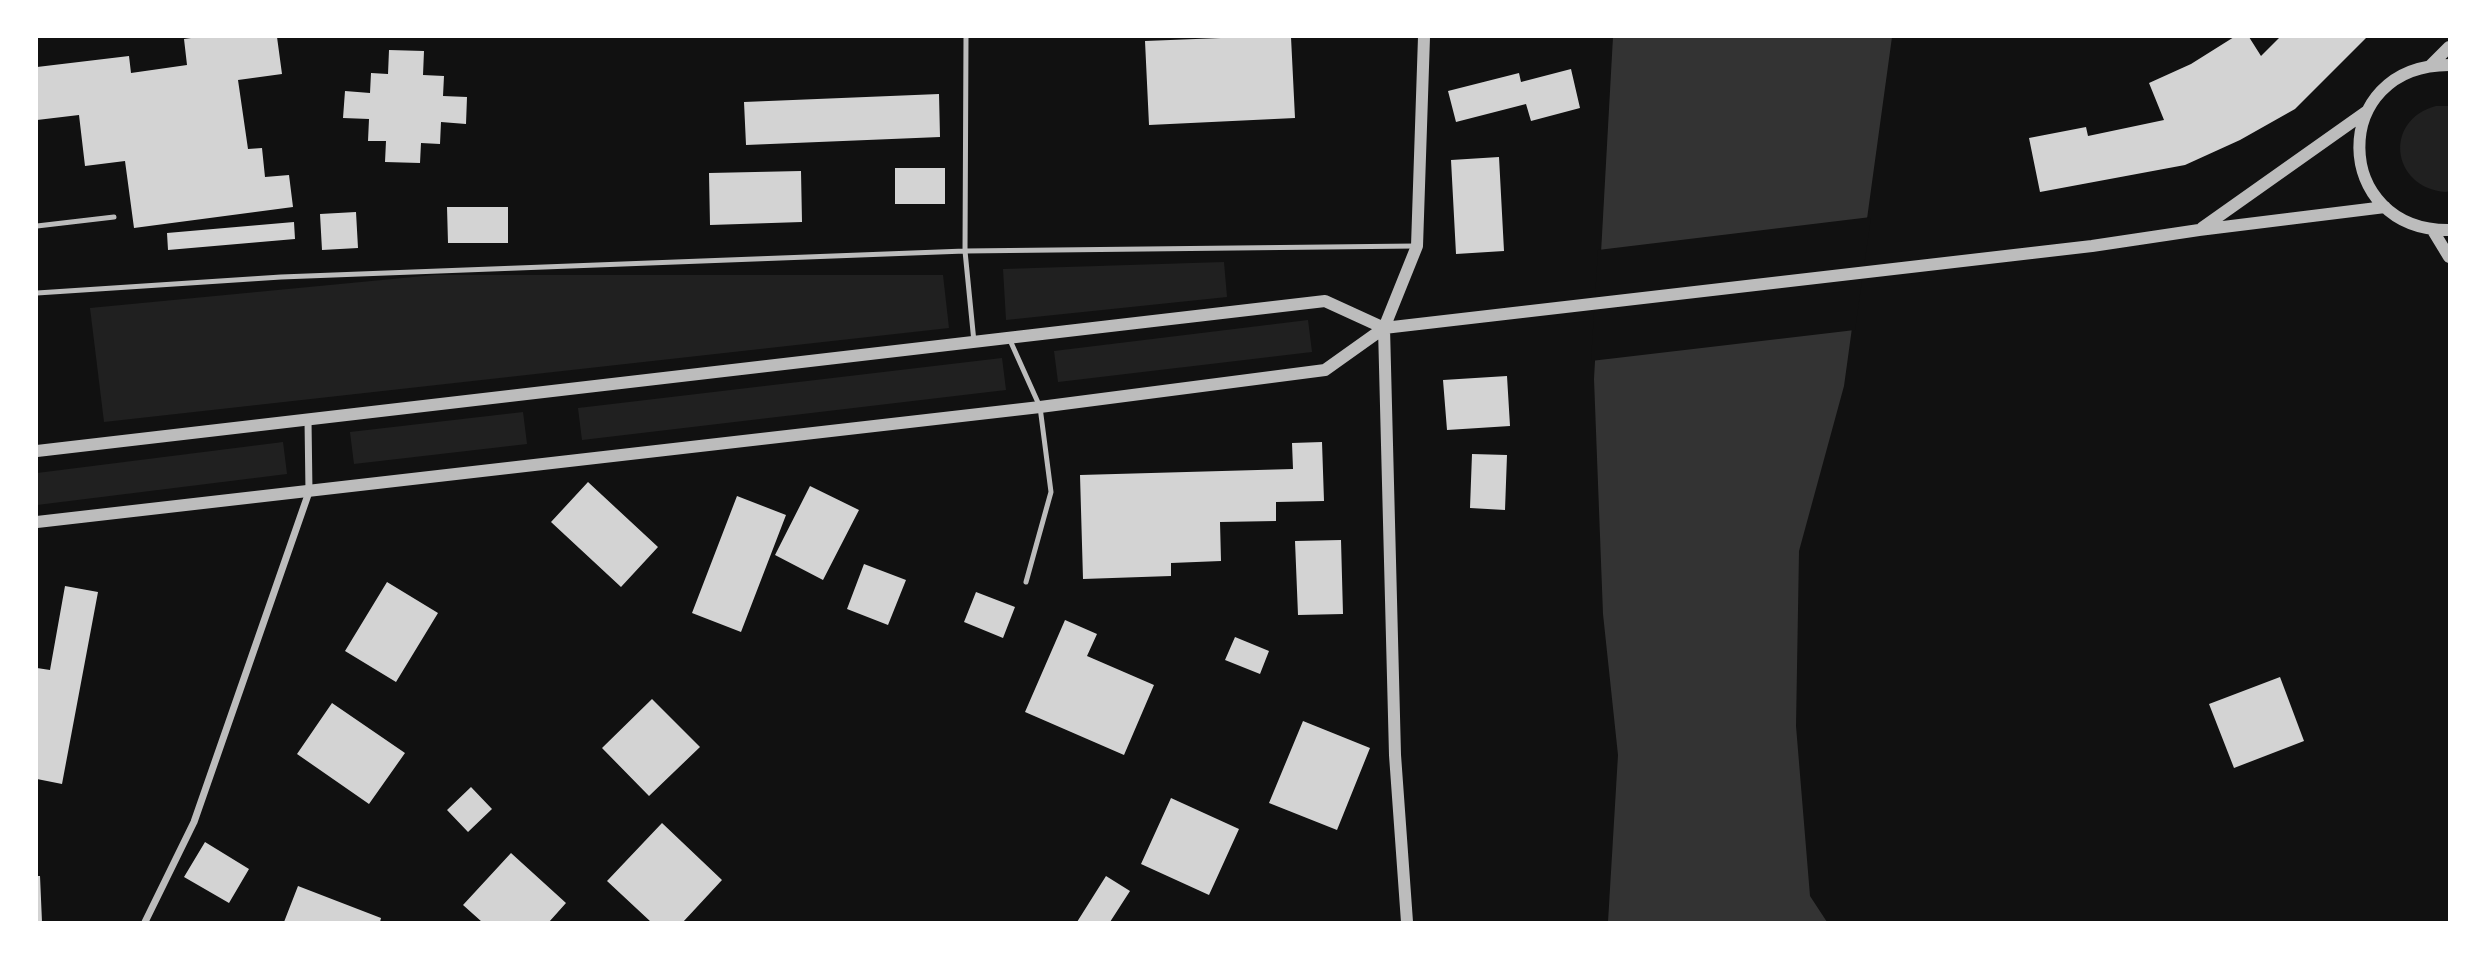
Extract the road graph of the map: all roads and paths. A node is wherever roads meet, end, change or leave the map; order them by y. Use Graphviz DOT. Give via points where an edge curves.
graph roads {
  1 [pos="966,37"];
  2 [pos="1424,37"];
  3 [pos="2449,47"];
  4 [pos="2431,65"];
  5 [pos="2449,65"];
  6 [pos="2367,112"];
  7 [pos="2385,207"];
  8 [pos="114,218"];
  9 [pos="37,226"];
  10 [pos="2432,229"];
  11 [pos="2199,230"];
  12 [pos="2449,230"];
  13 [pos="1417,246"];
  14 [pos="965,251"];
  15 [pos="2449,257"];
  16 [pos="37,293"];
  17 [pos="1384,328"];
  18 [pos="1009,338"];
  19 [pos="974,342"];
  20 [pos="1040,407"];
  21 [pos="309,420"];
  22 [pos="37,451"];
  23 [pos="309,492"];
  24 [pos="37,522"];
  25 [pos="1026,582"];
  26 [pos="145,922"];
  27 [pos="1407,922"];
  1 -- 14 [label="lane"];
  2 -- 13 [label="street"];
  3 -- 4 [label="street"];
  4 -- 5 [label="street"];
  4 -- 6 [label="street" via="2393,80"];
  6 -- 7 [label="street" via="2358,153 2372,192"];
  6 -- 11 [label="street"];
  7 -- 10 [label="street" via="2407,222"];
  7 -- 11 [label="street"];
  8 -- 9 [label="lane"];
  10 -- 12 [label="street"];
  10 -- 15 [label="street"];
  11 -- 17 [label="street"];
  13 -- 14 [label="lane"];
  13 -- 17 [label="street"];
  14 -- 16 [label="lane" via="281,277"];
  14 -- 19 [label="lane"];
  17 -- 18 [label="street" via="1325,301"];
  17 -- 20 [label="street" via="1325,370"];
  17 -- 27 [label="street" via="1395,755"];
  18 -- 19 [label="street"];
  18 -- 20 [label="lane"];
  19 -- 21 [label="street"];
  20 -- 23 [label="street"];
  20 -- 25 [label="lane" via="1051,492"];
  21 -- 22 [label="street"];
  21 -- 23 [label="street"];
  23 -- 24 [label="street"];
  23 -- 26 [label="street" via="194,822"];
}
